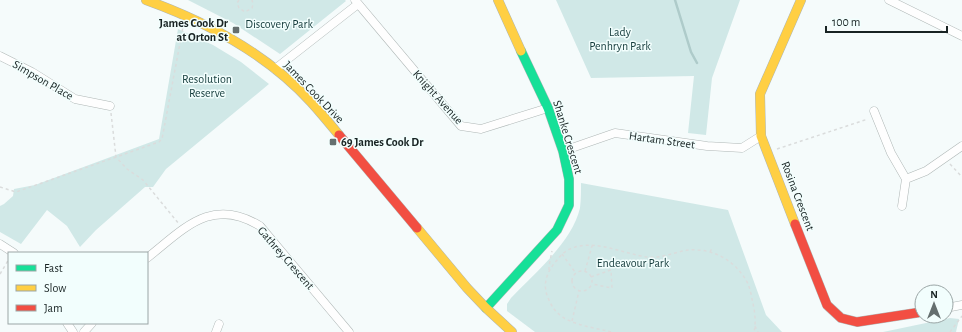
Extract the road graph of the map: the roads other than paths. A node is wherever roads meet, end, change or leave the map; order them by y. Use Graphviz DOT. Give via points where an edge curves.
graph roads {
  1 [pos="146,0"];
  2 [pos="498,0"];
  3 [pos="801,0"];
  4 [pos="889,0"];
  5 [pos="356,2"];
  6 [pos="962,36"];
  7 [pos="0,56"];
  8 [pos="275,69"];
  9 [pos="110,106"];
  10 [pos="548,108"];
  11 [pos="874,111"];
  12 [pos="761,136"];
  13 [pos="962,146"];
  14 [pos="563,151"];
  15 [pos="906,179"];
  16 [pos="902,206"];
  17 [pos="0,244"];
  18 [pos="12,252"];
  19 [pos="148,257"];
  20 [pos="486,308"];
  21 [pos="914,313"];
  22 [pos="91,324"];
  23 [pos="219,324"];
  24 [pos="84,332"];
  25 [pos="216,332"];
  26 [pos="349,332"];
  27 [pos="512,332"];
  1 -- 8 [label="street, James Cook Drive" via="217,30"];
  2 -- 10 [label="street, Shanke Crescent"];
  3 -- 12 [label="street, Rosina Crescent" via="760,94"];
  4 -- 6 [label="street"];
  5 -- 8 [label="street"];
  5 -- 10 [label="street, Knight Avenue" via="461,126 481,129"];
  7 -- 9 [label="street, Simpson Place" via="32,72 75,100"];
  8 -- 20 [label="street, James Cook Drive" via="311,102"];
  10 -- 14 [label="street, Shanke Crescent"];
  11 -- 15 [label="street" via="890,153"];
  12 -- 14 [label="street, Hartam Street" via="742,148 707,146 615,133"];
  12 -- 21 [label="street, Rosina Crescent" via="828,305 841,318 857,322"];
  13 -- 15 [label="street" via="926,171"];
  14 -- 20 [label="street, Shanke Crescent" via="570,179 570,205 557,230"];
  15 -- 16 [label="street"];
  17 -- 18 [label="street"];
  19 -- 26 [label="street, Gathrey Crescent" via="199,219 219,214 251,221 260,226"];
  20 -- 27 [label="street, James Cook Drive"];
  22 -- 24 [label="street"];
  23 -- 25 [label="street"];
}
